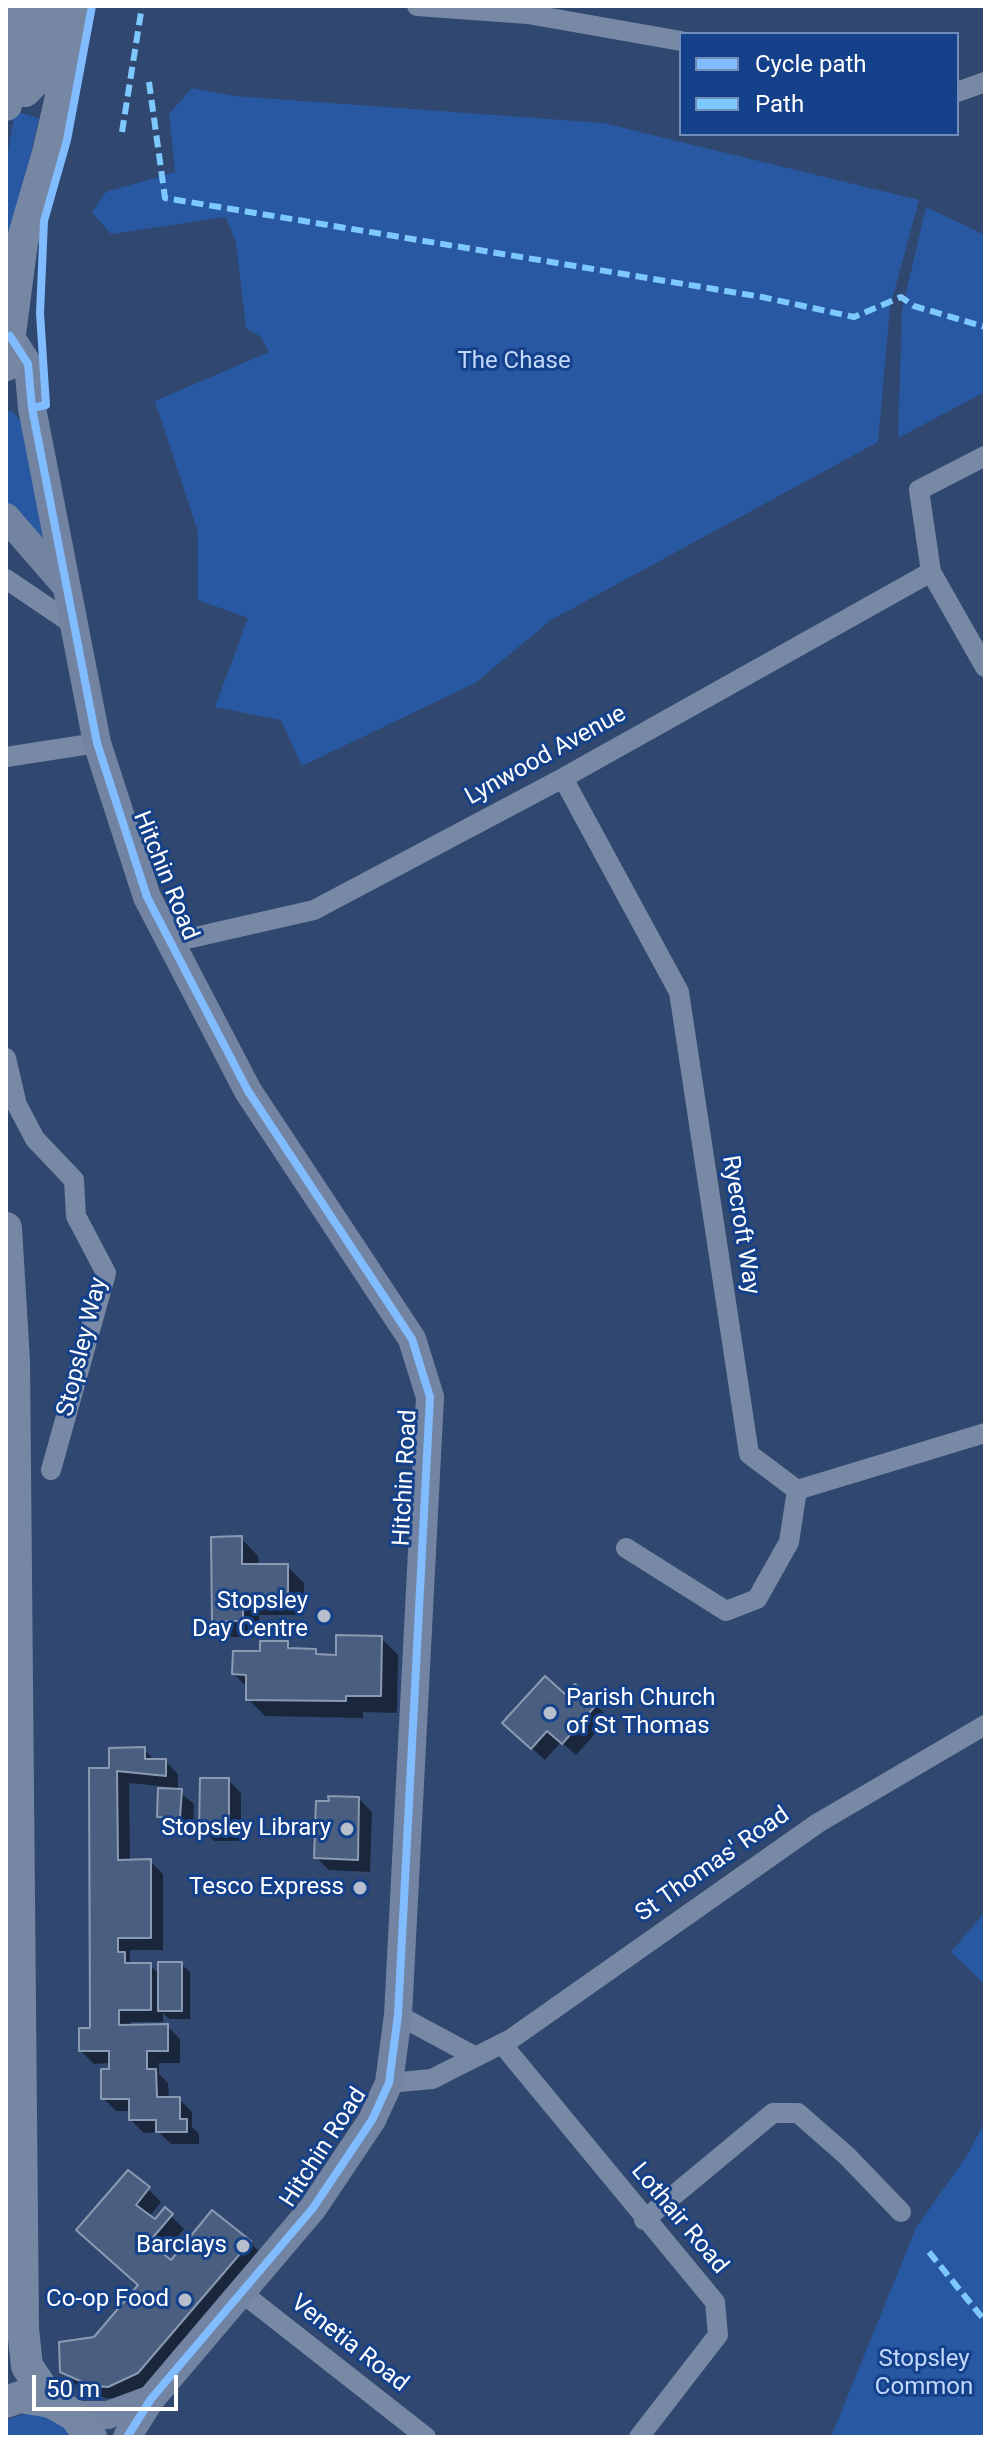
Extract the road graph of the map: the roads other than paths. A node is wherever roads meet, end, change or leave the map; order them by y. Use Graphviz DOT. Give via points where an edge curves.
graph roads {
  1 [pos="25,6"];
  2 [pos="50,6"];
  3 [pos="71,6"];
  4 [pos="417,6"];
  5 [pos="679,41"];
  6 [pos="21,54"];
  7 [pos="985,82"];
  8 [pos="959,91"];
  9 [pos="7,96"];
  10 [pos="59,102"];
  11 [pos="8,351"];
  12 [pos="19,404"];
  13 [pos="985,456"];
  14 [pos="6,517"];
  15 [pos="931,572"];
  16 [pos="6,579"];
  17 [pos="66,586"];
  18 [pos="74,625"];
  19 [pos="985,667"];
  20 [pos="97,743"];
  21 [pos="6,757"];
  22 [pos="563,778"];
  23 [pos="169,943"];
  24 [pos="6,1058"];
  25 [pos="6,1228"];
  26 [pos="985,1433"];
  27 [pos="51,1470"];
  28 [pos="797,1490"];
  29 [pos="626,1548"];
  30 [pos="985,1725"];
  31 [pos="398,2015"];
  32 [pos="502,2044"];
  33 [pos="476,2057"];
  34 [pos="389,2083"];
  35 [pos="901,2212"];
  36 [pos="644,2220"];
  37 [pos="241,2292"];
  38 [pos="151,2399"];
  39 [pos="6,2402"];
  40 [pos="72,2418"];
  41 [pos="127,2437"];
  42 [pos="426,2437"];
  43 [pos="639,2437"];
  1 -- 6 [label="main road"];
  2 -- 6 [label="main road"];
  3 -- 10 [label="main road" via="76,14"];
  4 -- 5 [label="street" via="528,14"];
  6 -- 9 [label="main road"];
  6 -- 10 [label="main road" via="50,70"];
  7 -- 8 [label="street"];
  10 -- 11 [label="main road" via="22,242"];
  11 -- 12 [label="street, Hitchin Road" via="28,364"];
  12 -- 17 [label="street, Hitchin Road"];
  13 -- 15 [label="street" via="919,490"];
  14 -- 17 [label="street, Hitchin Road"];
  15 -- 19 [label="street"];
  15 -- 22 [label="street, Lynwood Avenue"];
  16 -- 18 [label="street"];
  17 -- 18 [label="street, Hitchin Road"];
  18 -- 20 [label="street, Hitchin Road"];
  20 -- 21 [label="street"];
  20 -- 23 [label="street, Hitchin Road" via="147,897"];
  22 -- 23 [label="street, Lynwood Avenue" via="314,910"];
  22 -- 28 [label="street, Ryecroft Way" via="679,992 749,1454"];
  23 -- 31 [label="street, Hitchin Road" via="248,1091 412,1339 430,1397"];
  24 -- 27 [label="street, Stopsley Way" via="17,1105 35,1139 74,1180 76,1216 106,1273"];
  25 -- 40 [label="main road" via="14,1361 23,2340 27,2366"];
  26 -- 28 [label="street"];
  28 -- 29 [label="street" via="789,1542 757,1599 726,1611"];
  30 -- 32 [label="street, St Thomas' Road" via="818,1823"];
  31 -- 33 [label="street"];
  31 -- 34 [label="street, Hitchin Road"];
  32 -- 33 [label="street, St Thomas' Road"];
  32 -- 36 [label="street, Lothair Road"];
  33 -- 34 [label="street, St Thomas' Road" via="432,2079"];
  34 -- 37 [label="street, Hitchin Road" via="372,2120 313,2208"];
  35 -- 36 [label="street" via="798,2113 773,2113"];
  36 -- 43 [label="street, Lothair Road" via="715,2302 718,2335"];
  37 -- 38 [label="street, Hitchin Road"];
  37 -- 42 [label="street, Venetia Road"];
  38 -- 40 [label="street, Hitchin Road" via="108,2415"];
  38 -- 41 [label="street, Hitchin Road"];
  39 -- 40 [label="main road" via="20,2397"];
}
